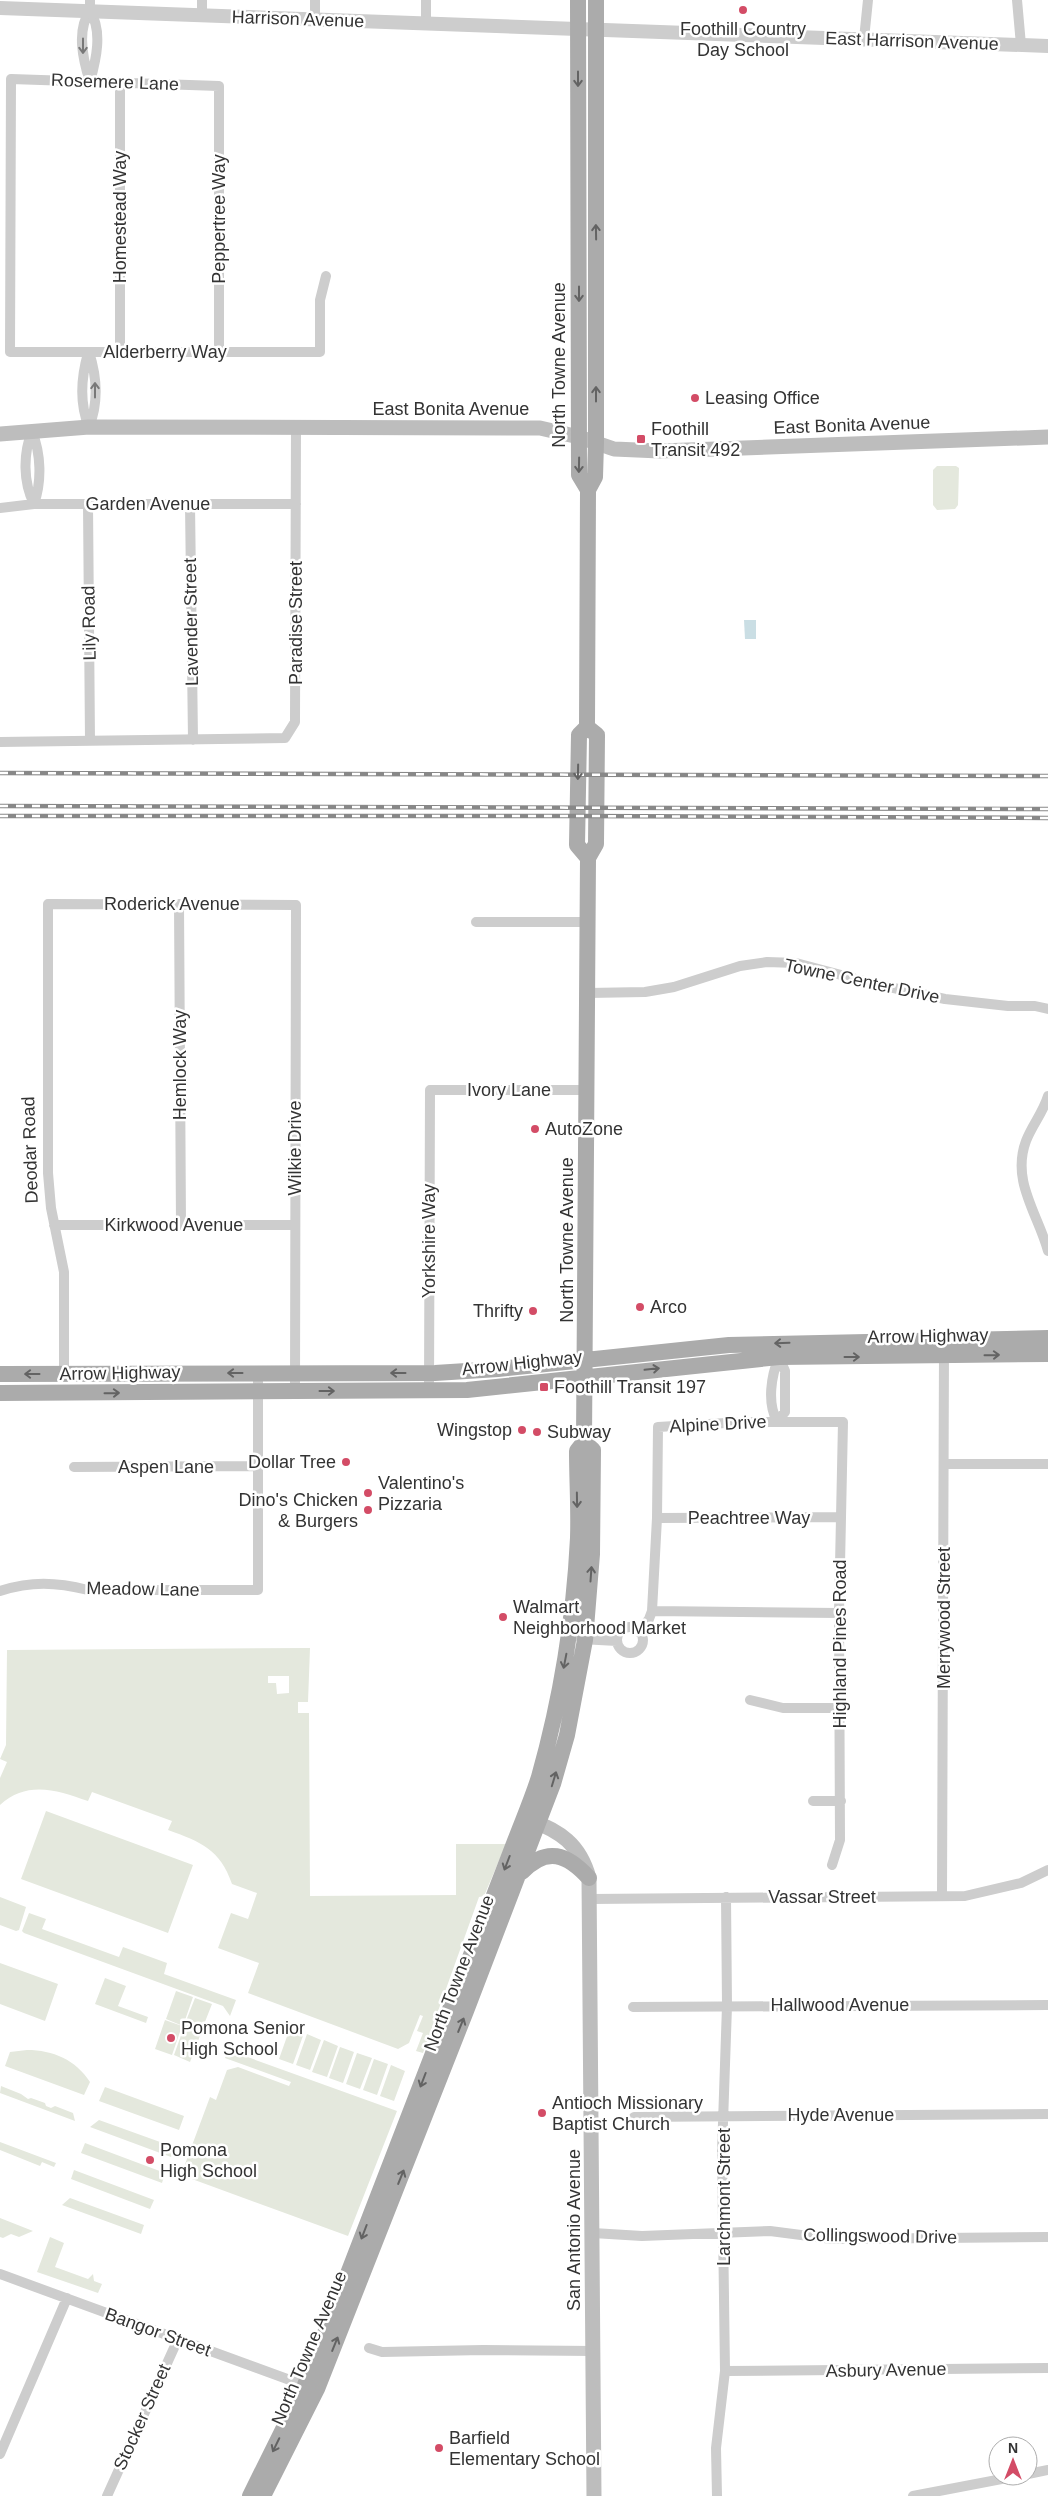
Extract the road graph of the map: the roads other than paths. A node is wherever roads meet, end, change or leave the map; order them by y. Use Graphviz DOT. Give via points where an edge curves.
graph roads {
  1 [pos="202,0"];
  2 [pos="314,0"];
  3 [pos="426,0"];
  4 [pos="578,0"];
  5 [pos="596,0"];
  6 [pos="868,0"];
  7 [pos="1017,0"];
  8 [pos="90,6"];
  9 [pos="0,8"];
  10 [pos="202,15"];
  11 [pos="315,20"];
  12 [pos="426,24"];
  13 [pos="578,30"];
  14 [pos="596,31"];
  15 [pos="864,39"];
  16 [pos="1021,45"];
  17 [pos="1048,46"];
  18 [pos="90,82"];
  19 [pos="120,83"];
  20 [pos="219,86"];
  21 [pos="326,276"];
  22 [pos="10,352"];
  23 [pos="89,352"];
  24 [pos="120,352"];
  25 [pos="219,352"];
  26 [pos="89,427"];
  27 [pos="296,427"];
  28 [pos="32,431"];
  29 [pos="0,434"];
  30 [pos="579,437"];
  31 [pos="1048,437"];
  32 [pos="596,443"];
  33 [pos="588,490"];
  34 [pos="34,504"];
  35 [pos="88,504"];
  36 [pos="190,504"];
  37 [pos="296,504"];
  38 [pos="0,508"];
  39 [pos="193,740"];
  40 [pos="90,741"];
  41 [pos="0,742"];
  42 [pos="48,904"];
  43 [pos="179,904"];
  44 [pos="296,905"];
  45 [pos="476,922"];
  46 [pos="588,922"];
  47 [pos="588,992"];
  48 [pos="1048,1009"];
  49 [pos="430,1090"];
  50 [pos="587,1090"];
  51 [pos="1048,1096"];
  52 [pos="54,1225"];
  53 [pos="181,1225"];
  54 [pos="295,1225"];
  55 [pos="1048,1251"];
  56 [pos="1048,1338"];
  57 [pos="944,1339"];
  58 [pos="1048,1354"];
  59 [pos="944,1356"];
  60 [pos="779,1357"];
  61 [pos="586,1358"];
  62 [pos="258,1372"];
  63 [pos="429,1372"];
  64 [pos="296,1373"];
  65 [pos="0,1374"];
  66 [pos="64,1374"];
  67 [pos="586,1376"];
  68 [pos="258,1391"];
  69 [pos="295,1391"];
  70 [pos="429,1392"];
  71 [pos="0,1393"];
  72 [pos="64,1394"];
  73 [pos="778,1421"];
  74 [pos="843,1422"];
  75 [pos="944,1464"];
  76 [pos="1048,1464"];
  77 [pos="258,1466"];
  78 [pos="74,1467"];
  79 [pos="657,1518"];
  80 [pos="840,1518"];
  81 [pos="0,1591"];
  82 [pos="652,1611"];
  83 [pos="839,1613"];
  84 [pos="639,1632"];
  85 [pos="577,1639"];
  86 [pos="617,1640"];
  87 [pos="750,1700"];
  88 [pos="840,1708"];
  89 [pos="813,1801"];
  90 [pos="841,1801"];
  91 [pos="531,1820"];
  92 [pos="832,1865"];
  93 [pos="1048,1870"];
  94 [pos="518,1875"];
  95 [pos="590,1878"];
  96 [pos="942,1896"];
  97 [pos="726,1897"];
  98 [pos="591,1899"];
  99 [pos="1048,2005"];
  100 [pos="727,2006"];
  101 [pos="633,2007"];
  102 [pos="1048,2114"];
  103 [pos="725,2116"];
  104 [pos="634,2117"];
  105 [pos="723,2232"];
  106 [pos="593,2233"];
  107 [pos="1048,2237"];
  108 [pos="0,2274"];
  109 [pos="67,2298"];
  110 [pos="178,2339"];
  111 [pos="369,2348"];
  112 [pos="594,2351"];
  113 [pos="1048,2368"];
  114 [pos="725,2371"];
  115 [pos="311,2387"];
  116 [pos="0,2454"];
  117 [pos="988,2482"];
  118 [pos="107,2496"];
  119 [pos="250,2496"];
  120 [pos="264,2496"];
  121 [pos="594,2496"];
  122 [pos="717,2496"];
  123 [pos="913,2496"];
  1 -- 10 [label="street"];
  2 -- 11 [label="street"];
  3 -- 12 [label="street"];
  4 -- 13 [label="main road, North Towne Avenue"];
  5 -- 14 [label="main road, North Towne Avenue"];
  6 -- 15 [label="street"];
  7 -- 16 [label="street"];
  8 -- 9 [label="street, Harrison Avenue"];
  8 -- 10 [label="street, Harrison Avenue"];
  8 -- 18 [label="street" via="96,21 96,60"];
  10 -- 11 [label="street, Harrison Avenue"];
  11 -- 12 [label="street, Harrison Avenue"];
  12 -- 13 [label="street, Harrison Avenue"];
  13 -- 14 [label="street, Harrison Avenue"];
  13 -- 30 [label="main road, North Towne Avenue, one-way"];
  14 -- 15 [label="street, East Harrison Avenue"];
  32 -- 14 [label="main road, North Towne Avenue, one-way"];
  15 -- 16 [label="street, East Harrison Avenue"];
  16 -- 17 [label="street, East Harrison Avenue"];
  18 -- 19 [label="street, Rosemere Lane"];
  18 -- 22 [label="street, Rosemere Lane" via="11,79"];
  19 -- 20 [label="street, Rosemere Lane"];
  19 -- 24 [label="street, Homestead Way"];
  20 -- 25 [label="street, Peppertree Way"];
  21 -- 25 [label="street, Alderberry Way" via="320,300 320,352"];
  22 -- 23 [label="street, Alderberry Way"];
  23 -- 24 [label="street, Alderberry Way"];
  23 -- 26 [label="street" via="96,374 95,411"];
  24 -- 25 [label="street, Alderberry Way"];
  26 -- 27 [label="main road, East Bonita Avenue"];
  26 -- 28 [label="main road, East Bonita Avenue"];
  27 -- 30 [label="main road, East Bonita Avenue" via="540,428"];
  27 -- 37 [label="street, Paradise Street"];
  28 -- 29 [label="main road, East Bonita Avenue"];
  28 -- 34 [label="street" via="39,448 38,491"];
  30 -- 32 [label="main road, East Bonita Avenue"];
  30 -- 33 [label="main road, North Towne Avenue, one-way" via="579,475"];
  31 -- 32 [label="main road, East Bonita Avenue" via="660,451 614,448"];
  32 -- 33 [label="main road, North Towne Avenue" via="595,477"];
  33 -- 46 [label="main road, North Towne Avenue" via="587,727 579,735 577,845 588,858"];
  34 -- 35 [label="street, Garden Avenue"];
  34 -- 38 [label="street, Garden Avenue"];
  35 -- 36 [label="street, Garden Avenue"];
  35 -- 40 [label="street, Lily Road"];
  36 -- 37 [label="street, Garden Avenue"];
  36 -- 39 [label="street, Lavender Street"];
  37 -- 39 [label="street, Paradise Street" via="295,722 285,738"];
  39 -- 40 [label="street"];
  40 -- 41 [label="street"];
  42 -- 43 [label="street, Roderick Avenue"];
  42 -- 52 [label="street, Deodar Road" via="48,1173"];
  43 -- 44 [label="street, Roderick Avenue"];
  43 -- 53 [label="street, Hemlock Way"];
  44 -- 54 [label="street, Wilkie Drive"];
  45 -- 46 [label="street"];
  46 -- 47 [label="main road, North Towne Avenue"];
  47 -- 48 [label="street, Towne Center Drive" via="655,990 740,966 767,962 796,963 945,999"];
  47 -- 50 [label="main road, North Towne Avenue"];
  49 -- 50 [label="street, Ivory Lane"];
  49 -- 63 [label="street, Yorkshire Way"];
  50 -- 61 [label="main road, North Towne Avenue"];
  51 -- 55 [label="street" via="1026,1141 1022,1161 1023,1186"];
  52 -- 53 [label="street, Kirkwood Avenue"];
  52 -- 66 [label="street, Deodar Road" via="64,1272"];
  53 -- 54 [label="street, Kirkwood Avenue"];
  54 -- 64 [label="street, Wilkie Drive"];
  56 -- 57 [label="main road, Arrow Highway"];
  57 -- 59 [label="street, Merrywood Street"];
  57 -- 61 [label="main road, Arrow Highway, one-way" via="729,1345"];
  59 -- 58 [label="main road, Arrow Highway, one-way"];
  60 -- 59 [label="main road, Arrow Highway, one-way"];
  59 -- 75 [label="street, Merrywood Street"];
  67 -- 60 [label="main road, Arrow Highway, one-way"];
  60 -- 73 [label="street, Alpine Drive" via="785,1371 785,1412"];
  61 -- 63 [label="main road, Arrow Highway" via="498,1369"];
  61 -- 67 [label="main road, North Towne Avenue"];
  62 -- 64 [label="main road, Arrow Highway"];
  62 -- 66 [label="main road, Arrow Highway, one-way"];
  62 -- 68 [label="street"];
  63 -- 64 [label="main road, Arrow Highway, one-way"];
  63 -- 70 [label="street, Yorkshire Way"];
  64 -- 69 [label="street, Wilkie Drive"];
  66 -- 65 [label="main road, Arrow Highway, one-way"];
  66 -- 72 [label="main road, Deodar Road"];
  67 -- 70 [label="main road, Arrow Highway"];
  67 -- 85 [label="main road, North Towne Avenue" via="584,1442 577,1451"];
  68 -- 69 [label="main road, Arrow Highway"];
  72 -- 68 [label="main road, Arrow Highway, one-way"];
  68 -- 77 [label="street"];
  69 -- 70 [label="main road, Arrow Highway, one-way"];
  71 -- 72 [label="main road, Arrow Highway"];
  73 -- 74 [label="street, Alpine Drive"];
  73 -- 79 [label="street, Alpine Drive" via="658,1427"];
  74 -- 80 [label="street, Highland Pines Road"];
  75 -- 76 [label="street"];
  75 -- 96 [label="street, Merrywood Street"];
  77 -- 78 [label="street, Aspen Lane"];
  77 -- 81 [label="street, Meadow Lane" via="258,1590 88,1590 40,1582"];
  79 -- 80 [label="street, Peachtree Way"];
  79 -- 82 [label="street"];
  80 -- 83 [label="street, Highland Pines Road"];
  82 -- 83 [label="street"];
  82 -- 84 [label="street" via="650,1619"];
  83 -- 88 [label="street, Highland Pines Road"];
  84 -- 86 [label="street" via="633,1628 625,1629"];
  84 -- 86 [label="street" via="642,1644 634,1652 623,1651"];
  85 -- 86 [label="street"];
  85 -- 91 [label="main road, North Towne Avenue" via="567,1735"];
  87 -- 88 [label="street" via="783,1708"];
  88 -- 90 [label="street, Highland Pines Road"];
  89 -- 90 [label="street"];
  90 -- 92 [label="street, Highland Pines Road" via="840,1840"];
  91 -- 94 [label="main road, North Towne Avenue"];
  91 -- 95 [label="main road, San Antonio Avenue" via="558,1833 576,1848"];
  91 -- 115 [label="main road, North Towne Avenue, one-way"];
  93 -- 96 [label="street, Vassar Street" via="1021,1883 992,1891"];
  94 -- 95 [label="main road" via="539,1857 553,1855 577,1865"];
  115 -- 94 [label="main road, North Towne Avenue, one-way"];
  95 -- 98 [label="main road, San Antonio Avenue"];
  96 -- 97 [label="street, Vassar Street"];
  97 -- 98 [label="street, Vassar Street"];
  97 -- 100 [label="street, Larchmont Street"];
  98 -- 106 [label="main road, San Antonio Avenue"];
  99 -- 100 [label="street, Hallwood Avenue"];
  100 -- 101 [label="street, Hallwood Avenue"];
  100 -- 103 [label="street, Larchmont Street"];
  102 -- 103 [label="street, Hyde Avenue"];
  103 -- 104 [label="street, Hyde Avenue"];
  103 -- 105 [label="street, Larchmont Street"];
  105 -- 106 [label="street, Collingswood Drive" via="642,2236"];
  105 -- 107 [label="street, Collingswood Drive" via="770,2231 832,2239"];
  105 -- 114 [label="street, Larchmont Street"];
  106 -- 112 [label="main road, San Antonio Avenue"];
  108 -- 109 [label="street, Bangor Street"];
  109 -- 110 [label="street, Bangor Street"];
  109 -- 116 [label="street"];
  110 -- 115 [label="street, Bangor Street"];
  110 -- 118 [label="street, Stocker Street"];
  111 -- 112 [label="street" via="382,2352"];
  112 -- 121 [label="main road, San Antonio Avenue"];
  113 -- 114 [label="street, Asbury Avenue"];
  114 -- 122 [label="street, Larchmont Street" via="716,2448"];
  115 -- 119 [label="main road, North Towne Avenue, one-way"];
  115 -- 120 [label="main road, North Towne Avenue"];
  117 -- 123 [label="street"];
}
